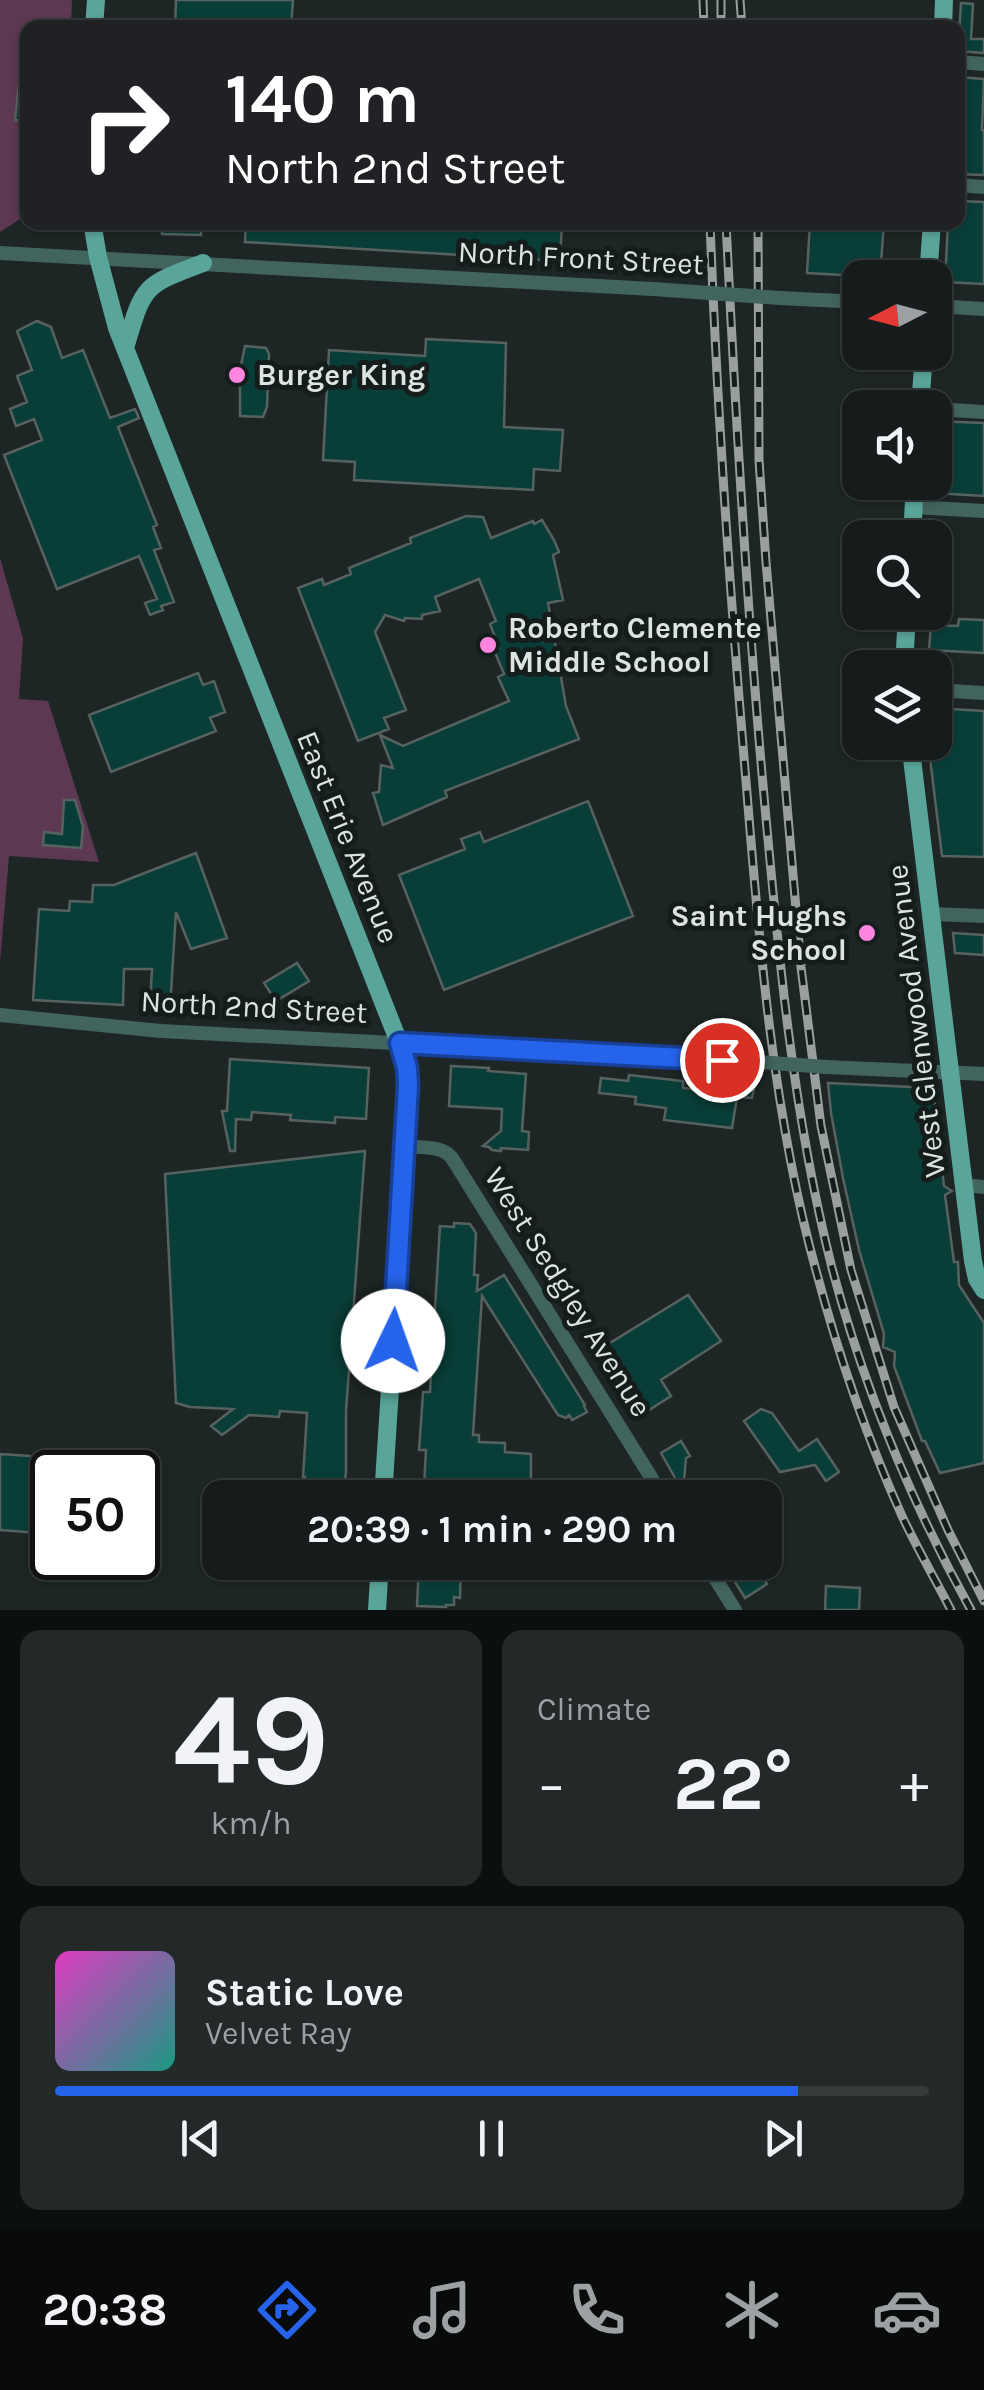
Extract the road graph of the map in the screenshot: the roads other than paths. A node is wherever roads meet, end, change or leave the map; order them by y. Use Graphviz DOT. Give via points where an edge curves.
graph roads {
  1 [pos="93,230"];
  2 [pos="931,230"];
  3 [pos="0,253"];
  4 [pos="98,257"];
  5 [pos="929,260"];
  6 [pos="203,264"];
  7 [pos="842,301"];
  8 [pos="952,307"];
  9 [pos="984,309"];
  10 [pos="126,348"];
  11 [pos="952,411"];
  12 [pos="984,412"];
  13 [pos="914,500"];
  14 [pos="914,507"];
  15 [pos="984,511"];
  16 [pos="913,520"];
  17 [pos="952,691"];
  18 [pos="984,692"];
  19 [pos="912,760"];
  20 [pos="932,914"];
  21 [pos="984,916"];
  22 [pos="0,1015"];
  23 [pos="400,1043"];
  24 [pos="950,1073"];
  25 [pos="984,1074"];
  26 [pos="405,1146"];
  27 [pos="964,1186"];
  28 [pos="984,1187"];
  29 [pos="978,1262"];
  30 [pos="984,1290"];
  31 [pos="384,1480"];
  32 [pos="653,1480"];
  33 [pos="379,1580"];
  34 [pos="716,1580"];
  35 [pos="377,1610"];
  36 [pos="735,1610"];
  1 -- 4 [label="main road, East Erie Avenue"];
  2 -- 5 [label="main road"];
  3 -- 4 [label="street, North Front Street"];
  4 -- 6 [label="street, North Front Street"];
  4 -- 10 [label="main road, East Erie Avenue"];
  6 -- 7 [label="street, North Front Street, bridge"];
  6 -- 10 [label="main road" via="148,288"];
  8 -- 9 [label="street"];
  10 -- 23 [label="main road, East Erie Avenue"];
  11 -- 12 [label="street"];
  13 -- 14 [label="main road"];
  14 -- 15 [label="street"];
  14 -- 16 [label="main road"];
  17 -- 18 [label="street"];
  19 -- 20 [label="main road, West Glenwood Avenue"];
  20 -- 21 [label="street"];
  20 -- 24 [label="main road, West Glenwood Avenue"];
  22 -- 23 [label="street, North 2nd Street"];
  23 -- 24 [label="street, North 2nd Street, bridge"];
  23 -- 26 [label="main road, East Erie Avenue" via="408,1086"];
  24 -- 25 [label="street, North 2nd Street"];
  24 -- 27 [label="main road, West Glenwood Avenue"];
  26 -- 31 [label="main road, East Erie Avenue"];
  26 -- 32 [label="street, West Sedgley Avenue" via="448,1152"];
  27 -- 28 [label="street"];
  27 -- 29 [label="main road, West Glenwood Avenue"];
  29 -- 30 [label="main road, West Glenwood Avenue"];
  33 -- 35 [label="main road"];
  34 -- 36 [label="street"];
}
